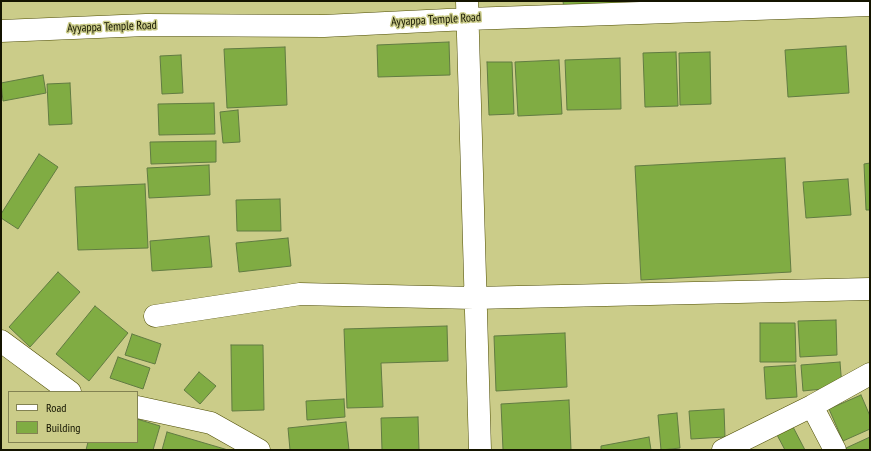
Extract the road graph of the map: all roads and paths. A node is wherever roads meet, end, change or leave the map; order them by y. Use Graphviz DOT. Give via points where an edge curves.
graph roads {
  1 [pos="870,6"];
  2 [pos="467,10"];
  3 [pos="1,31"];
  4 [pos="870,289"];
  5 [pos="474,298"];
  6 [pos="155,316"];
  7 [pos="1,341"];
  8 [pos="870,374"];
  9 [pos="69,391"];
  10 [pos="812,406"];
  11 [pos="138,407"];
  12 [pos="259,450"];
  13 [pos="480,450"];
  14 [pos="723,450"];
  15 [pos="835,450"];
  1 -- 2 [label="street, Ayyappa Temple Road"];
  2 -- 3 [label="street, Ayyappa Temple Road" via="324,26 146,25"];
  2 -- 5 [label="street"];
  4 -- 5 [label="street"];
  5 -- 6 [label="street" via="300,294"];
  5 -- 13 [label="street"];
  7 -- 9 [label="street"];
  8 -- 10 [label="street"];
  10 -- 14 [label="street"];
  10 -- 15 [label="street"];
  11 -- 12 [label="street" via="211,423"];
}
